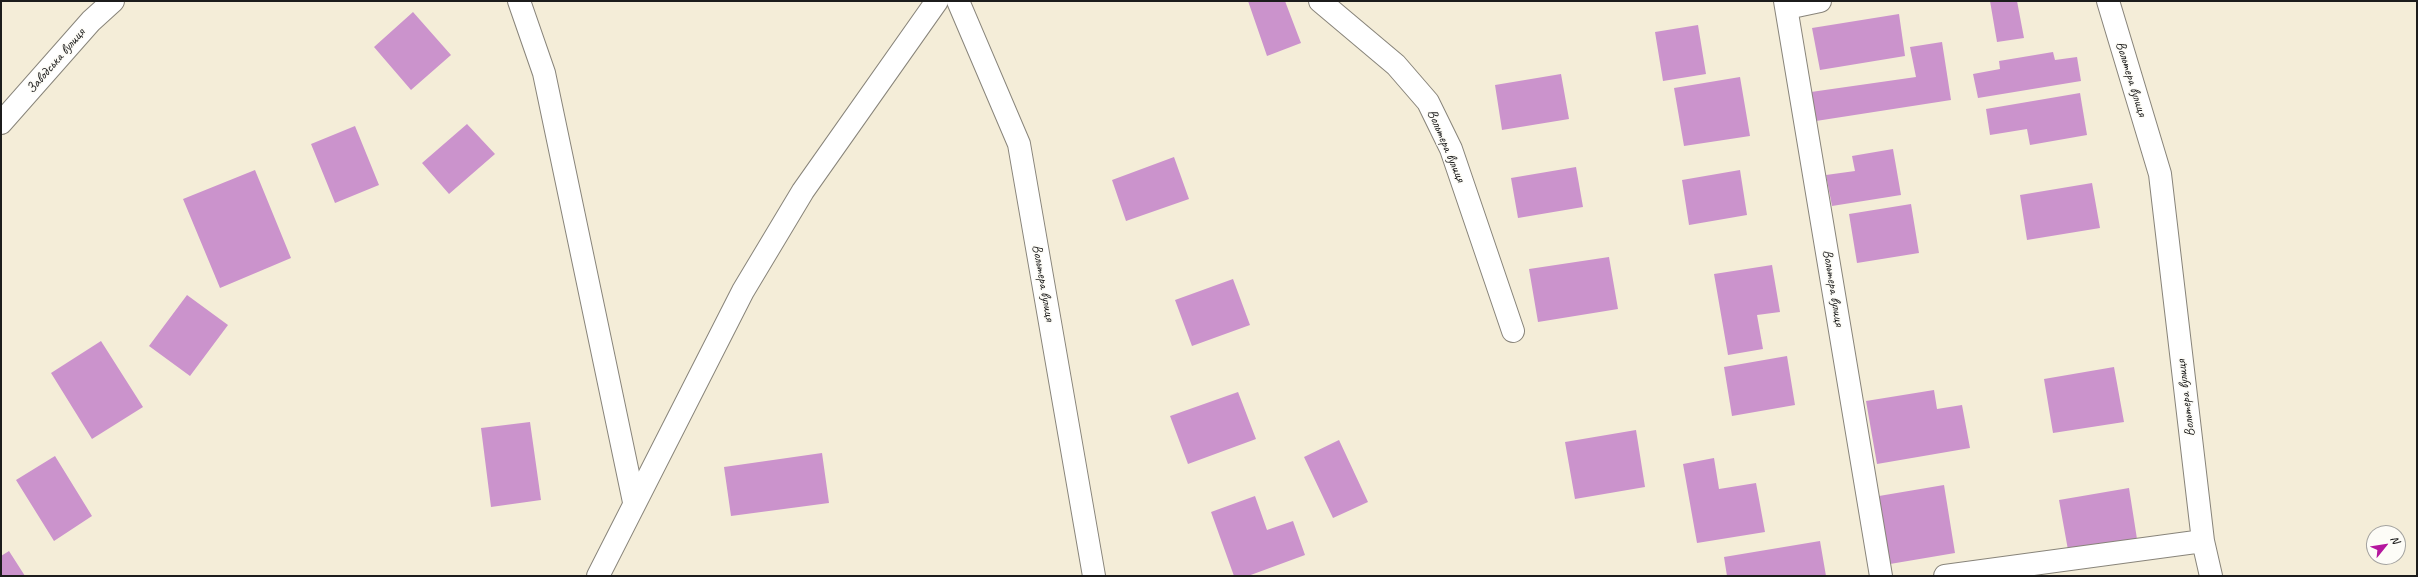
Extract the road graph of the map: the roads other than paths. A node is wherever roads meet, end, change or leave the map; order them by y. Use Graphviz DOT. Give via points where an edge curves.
graph roads {
  1 [pos="113,1"];
  2 [pos="519,1"];
  3 [pos="937,1"];
  4 [pos="958,1"];
  5 [pos="1320,1"];
  6 [pos="1820,1"];
  7 [pos="2108,1"];
  8 [pos="1786,4"];
  9 [pos="1,123"];
  10 [pos="1512,331"];
  11 [pos="634,502"];
  12 [pos="2203,541"];
  13 [pos="598,576"];
  14 [pos="1094,576"];
  15 [pos="1881,576"];
  16 [pos="1945,576"];
  17 [pos="2211,576"];
  1 -- 9 [label="street, Заводська вулиця" via="91,22"];
  2 -- 11 [label="street" via="544,73"];
  3 -- 11 [label="street" via="803,191 743,291"];
  4 -- 14 [label="street, Вольтера вулиця" via="1019,144"];
  5 -- 10 [label="street, Вольтера вулиця" via="1396,65 1428,102 1451,149"];
  6 -- 8 [label="street"];
  7 -- 12 [label="street, Вольтера вулиця" via="2160,174"];
  8 -- 15 [label="street, Вольтера вулиця"];
  11 -- 13 [label="street"];
  12 -- 16 [label="street"];
  12 -- 17 [label="street, Вольтера вулиця"];
}
